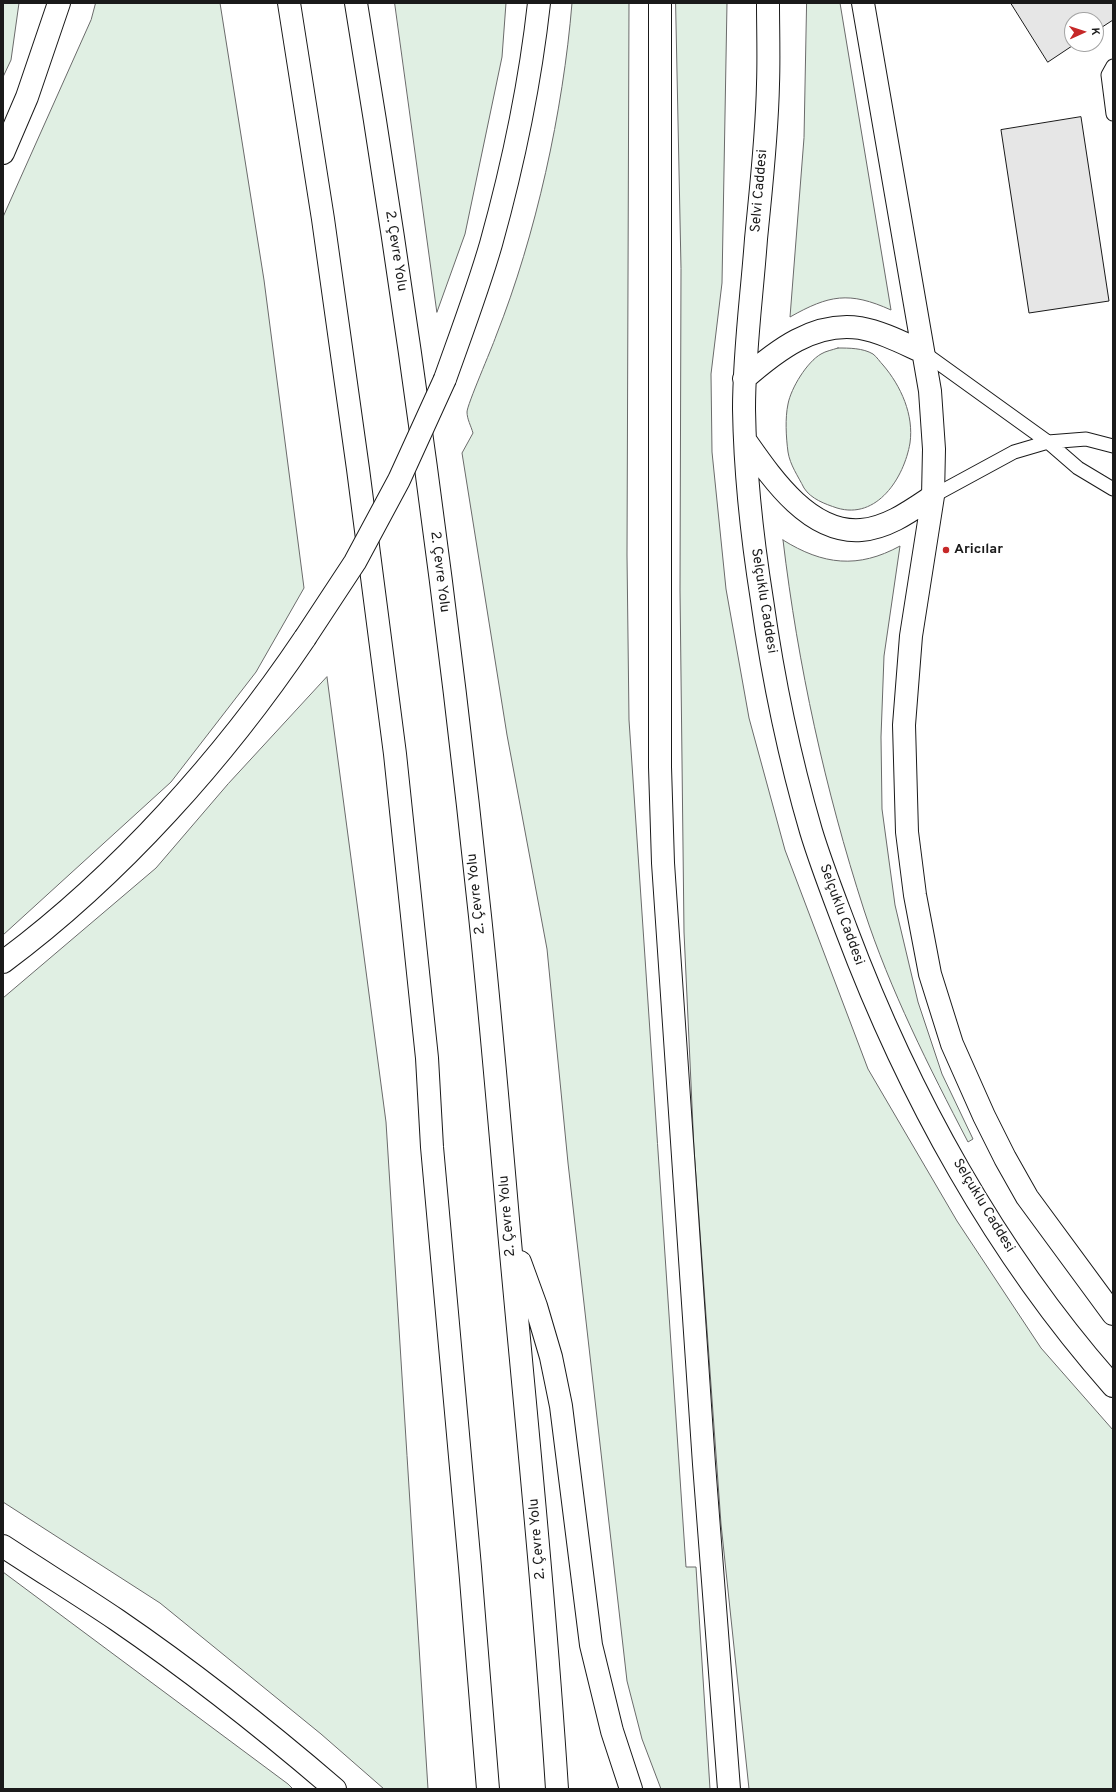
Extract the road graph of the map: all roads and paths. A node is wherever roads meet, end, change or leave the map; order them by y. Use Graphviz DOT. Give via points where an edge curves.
graph roads {
  1 [pos="59,3"];
  2 [pos="289,3"];
  3 [pos="356,3"];
  4 [pos="539,3"];
  5 [pos="660,3"];
  6 [pos="768,3"];
  7 [pos="863,3"];
  8 [pos="1113,66"];
  9 [pos="1113,114"];
  10 [pos="3,153"];
  11 [pos="923,352"];
  12 [pos="744,379"];
  13 [pos="745,439"];
  14 [pos="1048,442"];
  15 [pos="1113,446"];
  16 [pos="1113,489"];
  17 [pos="933,496"];
  18 [pos="3,962"];
  19 [pos="510,1234"];
  20 [pos="1113,1314"];
  21 [pos="1113,1386"];
  22 [pos="3,1546"];
  23 [pos="335,1789"];
  24 [pos="488,1789"];
  25 [pos="557,1789"];
  26 [pos="631,1789"];
  27 [pos="729,1789"];
  1 -- 10 [label="main road" via="27,97"];
  2 -- 24 [label="main road" via="358,469 395,762 427,1058 432,1146"];
  3 -- 19 [label="main road, 2. Çevre Yolu" via="402,299 439,568 479,908"];
  4 -- 18 [label="main road, bridge" via="534,52 510,172 491,245 445,379 399,480 355,562 270,690 192,786 106,874 26,945"];
  5 -- 27 [label="main road" via="660,767 663,863 703,1456"];
  6 -- 12 [label="main road, Selvi Caddesi" via="768,85"];
  7 -- 11 [label="main road"];
  8 -- 9 [label="lane" via="1108,75"];
  11 -- 12 [label="main road" via="890,336 860,328 828,329 799,338 769,357"];
  11 -- 14 [label="lane"];
  11 -- 17 [label="main road" via="930,391 934,450"];
  12 -- 13 [label="main road, Selçuklu Caddesi"];
  13 -- 17 [label="main road" via="767,472 798,507 833,526 861,530 890,522"];
  13 -- 21 [label="main road, Selçuklu Caddesi" via="754,547 766,629 787,734 811,831 861,971 933,1122 987,1215 1020,1266"];
  14 -- 15 [label="lane" via="1086,438"];
  14 -- 16 [label="lane" via="1078,468"];
  14 -- 17 [label="lane" via="1014,452"];
  17 -- 20 [label="main road" via="911,636 904,725 907,832 915,895 930,974 952,1044 1005,1158 1031,1203"];
  19 -- 25 [label="main road, 2. Çevre Yolu"];
  19 -- 26 [label="main road" via="551,1357 561,1406 591,1645 612,1731"];
  22 -- 23 [label="main road" via="118,1621 199,1680 276,1739"];
}
